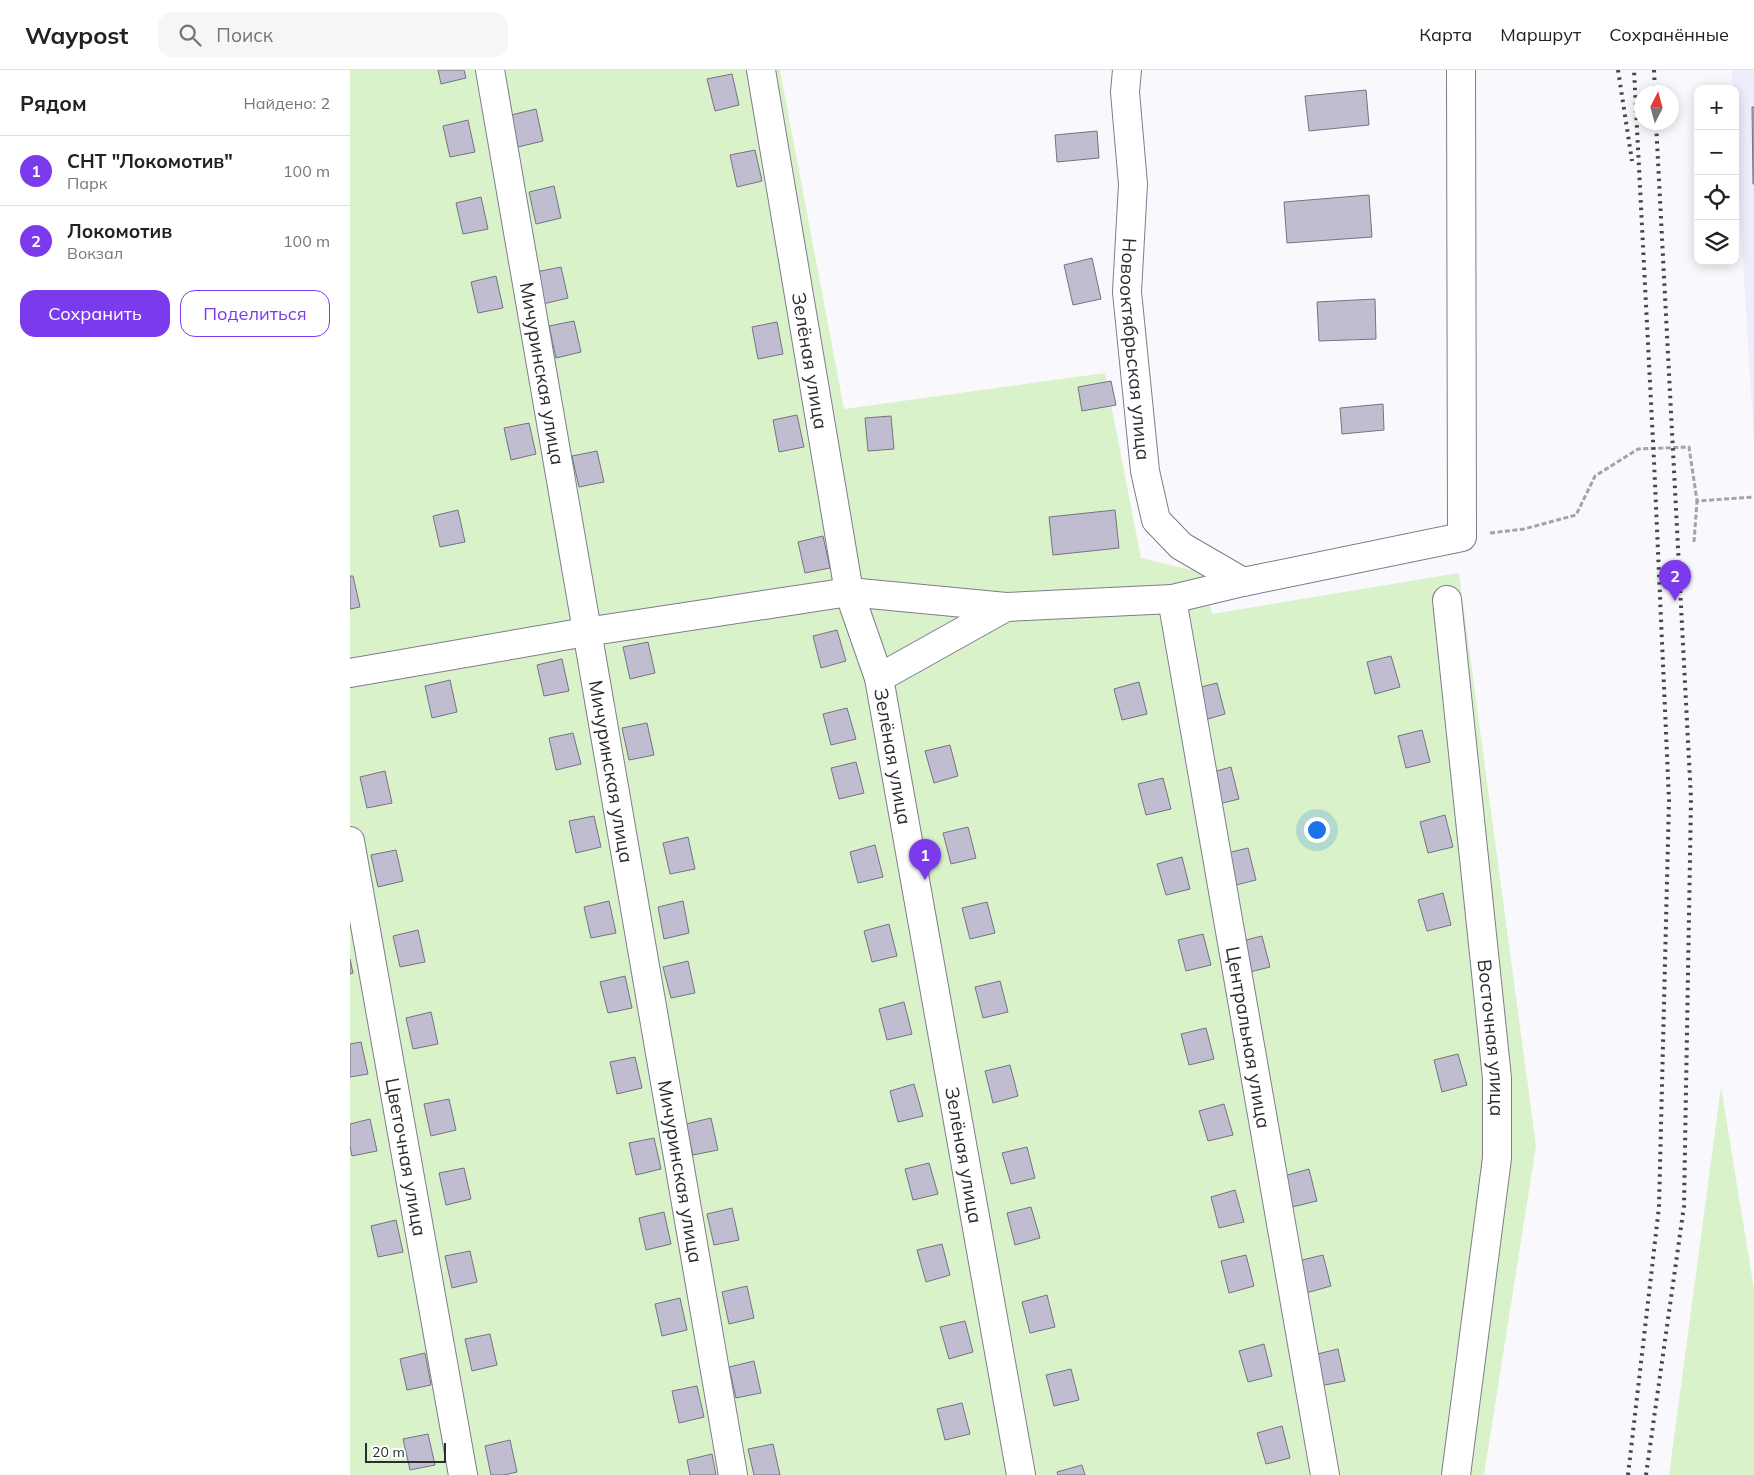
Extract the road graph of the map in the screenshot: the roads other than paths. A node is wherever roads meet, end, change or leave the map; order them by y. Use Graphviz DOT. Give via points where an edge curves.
graph roads {
  1 [pos="490,70"];
  2 [pos="762,70"];
  3 [pos="1127,70"];
  4 [pos="1461,70"];
  5 [pos="1243,582"];
  6 [pos="849,592"];
  7 [pos="1172,599"];
  8 [pos="1447,600"];
  9 [pos="1006,607"];
  10 [pos="586,632"];
  11 [pos="350,673"];
  12 [pos="879,678"];
  13 [pos="350,840"];
  14 [pos="463,1475"];
  15 [pos="733,1475"];
  16 [pos="1021,1475"];
  17 [pos="1324,1475"];
  18 [pos="1456,1475"];
  1 -- 10 [label="street, Мичуринская улица"];
  2 -- 6 [label="street, Зелёная улица"];
  3 -- 5 [label="street, Новооктябрьская улица" via="1124,92 1133,184 1127,292 1145,471 1156,520 1181,546"];
  4 -- 5 [label="street" via="1462,536"];
  5 -- 7 [label="street"];
  6 -- 9 [label="street"];
  6 -- 10 [label="street"];
  6 -- 12 [label="street, Зелёная улица"];
  7 -- 9 [label="street"];
  7 -- 17 [label="street, Центральная улица"];
  8 -- 18 [label="street, Восточная улица" via="1497,1088 1497,1158"];
  9 -- 12 [label="street"];
  10 -- 11 [label="street"];
  10 -- 15 [label="street, Мичуринская улица"];
  12 -- 16 [label="street, Зелёная улица"];
  13 -- 14 [label="street, Цветочная улица"];
}
